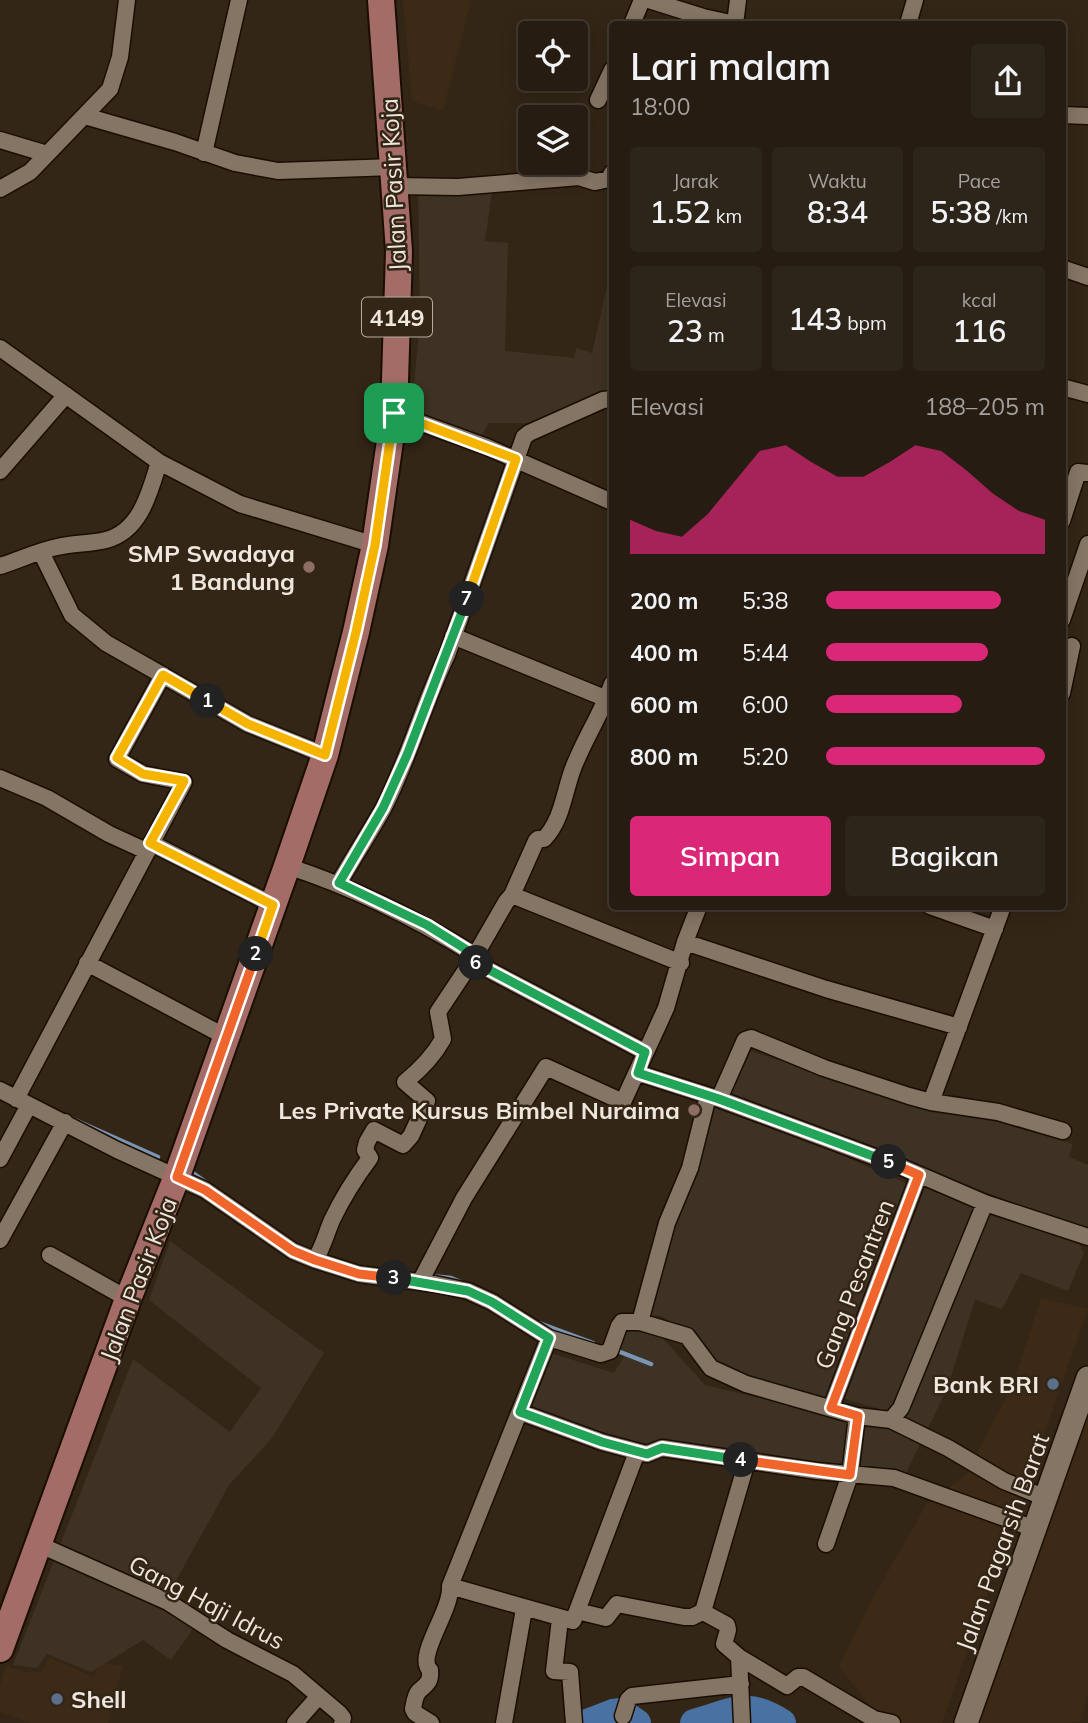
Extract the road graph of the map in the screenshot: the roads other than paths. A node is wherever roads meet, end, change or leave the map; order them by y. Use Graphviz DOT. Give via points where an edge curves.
graph roads {
  1 [pos="127,0"];
  2 [pos="239,0"];
  3 [pos="381,0"];
  4 [pos="642,0"];
  5 [pos="649,0"];
  6 [pos="738,0"];
  7 [pos="915,0"];
  8 [pos="682,5"];
  9 [pos="633,21"];
  10 [pos="727,21"];
  11 [pos="735,21"];
  12 [pos="909,21"];
  13 [pos="609,76"];
  14 [pos="598,100"];
  15 [pos="1066,115"];
  16 [pos="85,116"];
  17 [pos="1088,116"];
  18 [pos="0,140"];
  19 [pos="204,153"];
  20 [pos="47,154"];
  21 [pos="395,176"];
  22 [pos="609,179"];
  23 [pos="0,189"];
  24 [pos="1066,270"];
  25 [pos="1088,278"];
  26 [pos="0,348"];
  27 [pos="1066,388"];
  28 [pos="1088,394"];
  29 [pos="66,396"];
  30 [pos="609,399"];
  31 [pos="394,413"];
  32 [pos="516,459"];
  33 [pos="159,462"];
  34 [pos="0,471"];
  35 [pos="1088,473"];
  36 [pos="609,501"];
  37 [pos="1066,509"];
  38 [pos="1088,544"];
  39 [pos="375,545"];
  40 [pos="41,552"];
  41 [pos="0,566"];
  42 [pos="1066,608"];
  43 [pos="453,636"];
  44 [pos="1074,647"];
  45 [pos="163,675"];
  46 [pos="1066,678"];
  47 [pos="608,704"];
  48 [pos="325,755"];
  49 [pos="0,778"];
  50 [pos="148,847"];
  51 [pos="287,866"];
  52 [pos="339,883"];
  53 [pos="512,895"];
  54 [pos="273,905"];
  55 [pos="697,910"];
  56 [pos="941,910"];
  57 [pos="1002,910"];
  58 [pos="995,929"];
  59 [pos="685,943"];
  60 [pos="474,958"];
  61 [pos="88,963"];
  62 [pos="681,963"];
  63 [pos="959,1027"];
  64 [pos="226,1037"];
  65 [pos="645,1052"];
  66 [pos="638,1073"];
  67 [pos="0,1090"];
  68 [pos="713,1098"];
  69 [pos="22,1102"];
  70 [pos="931,1102"];
  71 [pos="65,1122"];
  72 [pos="1063,1131"];
  73 [pos="0,1159"];
  74 [pos="919,1175"];
  75 [pos="177,1177"];
  76 [pos="985,1203"];
  77 [pos="1088,1237"];
  78 [pos="0,1240"];
  79 [pos="50,1255"];
  80 [pos="315,1260"];
  81 [pos="420,1282"];
  82 [pos="128,1299"];
  83 [pos="640,1322"];
  84 [pos="549,1338"];
  85 [pos="1088,1381"];
  86 [pos="831,1408"];
  87 [pos="520,1412"];
  88 [pos="858,1416"];
  89 [pos="891,1420"];
  90 [pos="637,1451"];
  91 [pos="747,1461"];
  92 [pos="850,1475"];
  93 [pos="1046,1498"];
  94 [pos="1035,1529"];
  95 [pos="38,1544"];
  96 [pos="826,1544"];
  97 [pos="450,1586"];
  98 [pos="524,1609"];
  99 [pos="577,1611"];
  100 [pos="698,1614"];
  101 [pos="560,1619"];
  102 [pos="2,1634"];
  103 [pos="739,1657"];
  104 [pos="741,1684"];
  105 [pos="319,1696"];
  106 [pos="624,1714"];
  107 [pos="742,1715"];
  108 [pos="505,1720"];
  109 [pos="343,1721"];
  110 [pos="295,1723"];
  111 [pos="431,1723"];
  112 [pos="575,1723"];
  113 [pos="724,1723"];
  114 [pos="892,1723"];
  115 [pos="966,1723"];
  1 -- 16 [label="street" via="116,75 110,89"];
  2 -- 19 [label="street"];
  3 -- 21 [label="main road, Jalan Pasir Koja / 4149"];
  4 -- 9 [label="street"];
  5 -- 8 [label="street"];
  6 -- 11 [label="street"];
  7 -- 12 [label="street"];
  8 -- 10 [label="street"];
  13 -- 14 [label="street"];
  15 -- 17 [label="street"];
  16 -- 19 [label="street"];
  16 -- 20 [label="street"];
  18 -- 20 [label="street"];
  19 -- 21 [label="street" via="278,171"];
  20 -- 23 [label="street" via="30,172"];
  21 -- 22 [label="street" via="458,187 579,177 595,182"];
  21 -- 31 [label="main road, Jalan Pasir Koja / 4149" via="399,251"];
  24 -- 25 [label="street"];
  26 -- 29 [label="street"];
  27 -- 28 [label="street"];
  29 -- 33 [label="street"];
  29 -- 34 [label="street"];
  30 -- 32 [label="street" via="529,433"];
  31 -- 32 [label="street"];
  31 -- 39 [label="main road, Jalan Pasir Koja / 4149"];
  32 -- 36 [label="street"];
  32 -- 43 [label="street"];
  33 -- 39 [label="street" via="240,504"];
  33 -- 40 [label="street" via="148,499 125,531 107,540"];
  35 -- 37 [label="street" via="1078,472"];
  38 -- 42 [label="street"];
  39 -- 48 [label="main road, Jalan Pasir Koja / 4149"];
  40 -- 41 [label="street"];
  40 -- 45 [label="street" via="72,615 106,643"];
  43 -- 47 [label="street"];
  43 -- 52 [label="street" via="383,808"];
  44 -- 46 [label="street"];
  45 -- 48 [label="street" via="248,724"];
  45 -- 50 [label="street" via="117,758 143,774 184,781"];
  47 -- 53 [label="street" via="576,761 557,820 544,839 536,841"];
  48 -- 51 [label="main road, Jalan Pasir Koja / 4149"];
  49 -- 50 [label="street" via="47,798 109,834"];
  50 -- 54 [label="street"];
  50 -- 61 [label="street"];
  51 -- 52 [label="street"];
  51 -- 54 [label="main road, Jalan Pasir Koja / 4149"];
  52 -- 60 [label="street" via="427,925"];
  53 -- 60 [label="street"];
  53 -- 62 [label="street"];
  54 -- 64 [label="main road, Jalan Pasir Koja / 4149"];
  55 -- 59 [label="street"];
  56 -- 58 [label="street"];
  57 -- 58 [label="street"];
  58 -- 63 [label="street"];
  59 -- 62 [label="street"];
  59 -- 63 [label="street"];
  60 -- 65 [label="street"];
  60 -- 80 [label="street" via="438,1012 443,1039 435,1054 404,1082 427,1101 411,1136 403,1145 374,1129 365,1150 370,1158 348,1186"];
  61 -- 64 [label="street"];
  61 -- 69 [label="street"];
  62 -- 65 [label="street"];
  63 -- 70 [label="street"];
  64 -- 75 [label="main road, Jalan Pasir Koja / 4149"];
  65 -- 66 [label="street"];
  66 -- 68 [label="street"];
  66 -- 81 [label="street" via="623,1102 546,1067 464,1198"];
  67 -- 69 [label="street"];
  68 -- 70 [label="street" via="748,1038"];
  68 -- 74 [label="street"];
  68 -- 83 [label="street" via="667,1223"];
  69 -- 71 [label="street"];
  69 -- 73 [label="street"];
  70 -- 72 [label="street" via="998,1112"];
  71 -- 75 [label="street"];
  71 -- 78 [label="street"];
  74 -- 76 [label="street"];
  74 -- 86 [label="street, Gang Pesantren"];
  75 -- 80 [label="street" via="205,1190 293,1251"];
  75 -- 82 [label="main road, Jalan Pasir Koja / 4149"];
  76 -- 77 [label="street"];
  76 -- 89 [label="street" via="901,1408"];
  79 -- 82 [label="street"];
  80 -- 81 [label="street" via="359,1274"];
  81 -- 84 [label="street" via="468,1291"];
  82 -- 95 [label="main road, Jalan Pasir Koja / 4149"];
  83 -- 84 [label="street" via="622,1322 610,1351 601,1354"];
  83 -- 86 [label="street" via="687,1336 711,1368 746,1384"];
  84 -- 87 [label="street"];
  85 -- 93 [label="street, Jalan Pagarsih Barat"];
  86 -- 88 [label="street"];
  87 -- 90 [label="street"];
  87 -- 97 [label="street"];
  88 -- 89 [label="street"];
  88 -- 92 [label="street"];
  89 -- 93 [label="street" via="1004,1481"];
  90 -- 91 [label="street" via="650,1454 662,1448"];
  90 -- 99 [label="street"];
  91 -- 92 [label="street"];
  91 -- 100 [label="street"];
  92 -- 94 [label="street" via="894,1478"];
  92 -- 96 [label="street"];
  93 -- 94 [label="street, Jalan Pagarsih Barat"];
  94 -- 115 [label="street, Jalan Pagarsih Barat"];
  95 -- 102 [label="main road, Jalan Pasir Koja / 4149"];
  95 -- 105 [label="street, Gang Haji Idrus" via="168,1602 293,1674"];
  97 -- 98 [label="street"];
  97 -- 111 [label="street" via="446,1610 427,1650 430,1677 415,1702 415,1713"];
  98 -- 101 [label="street"];
  98 -- 108 [label="street"];
  99 -- 100 [label="street" via="606,1618 617,1604"];
  99 -- 101 [label="street" via="573,1621"];
  100 -- 103 [label="street" via="727,1625 724,1644"];
  101 -- 112 [label="street" via="554,1671 570,1672"];
  103 -- 104 [label="street"];
  103 -- 114 [label="street" via="787,1686 803,1677 874,1719"];
  104 -- 106 [label="street" via="632,1696"];
  104 -- 107 [label="street"];
  105 -- 109 [label="street, Gang Haji Idrus"];
  105 -- 110 [label="street"];
  107 -- 113 [label="street"];
}
